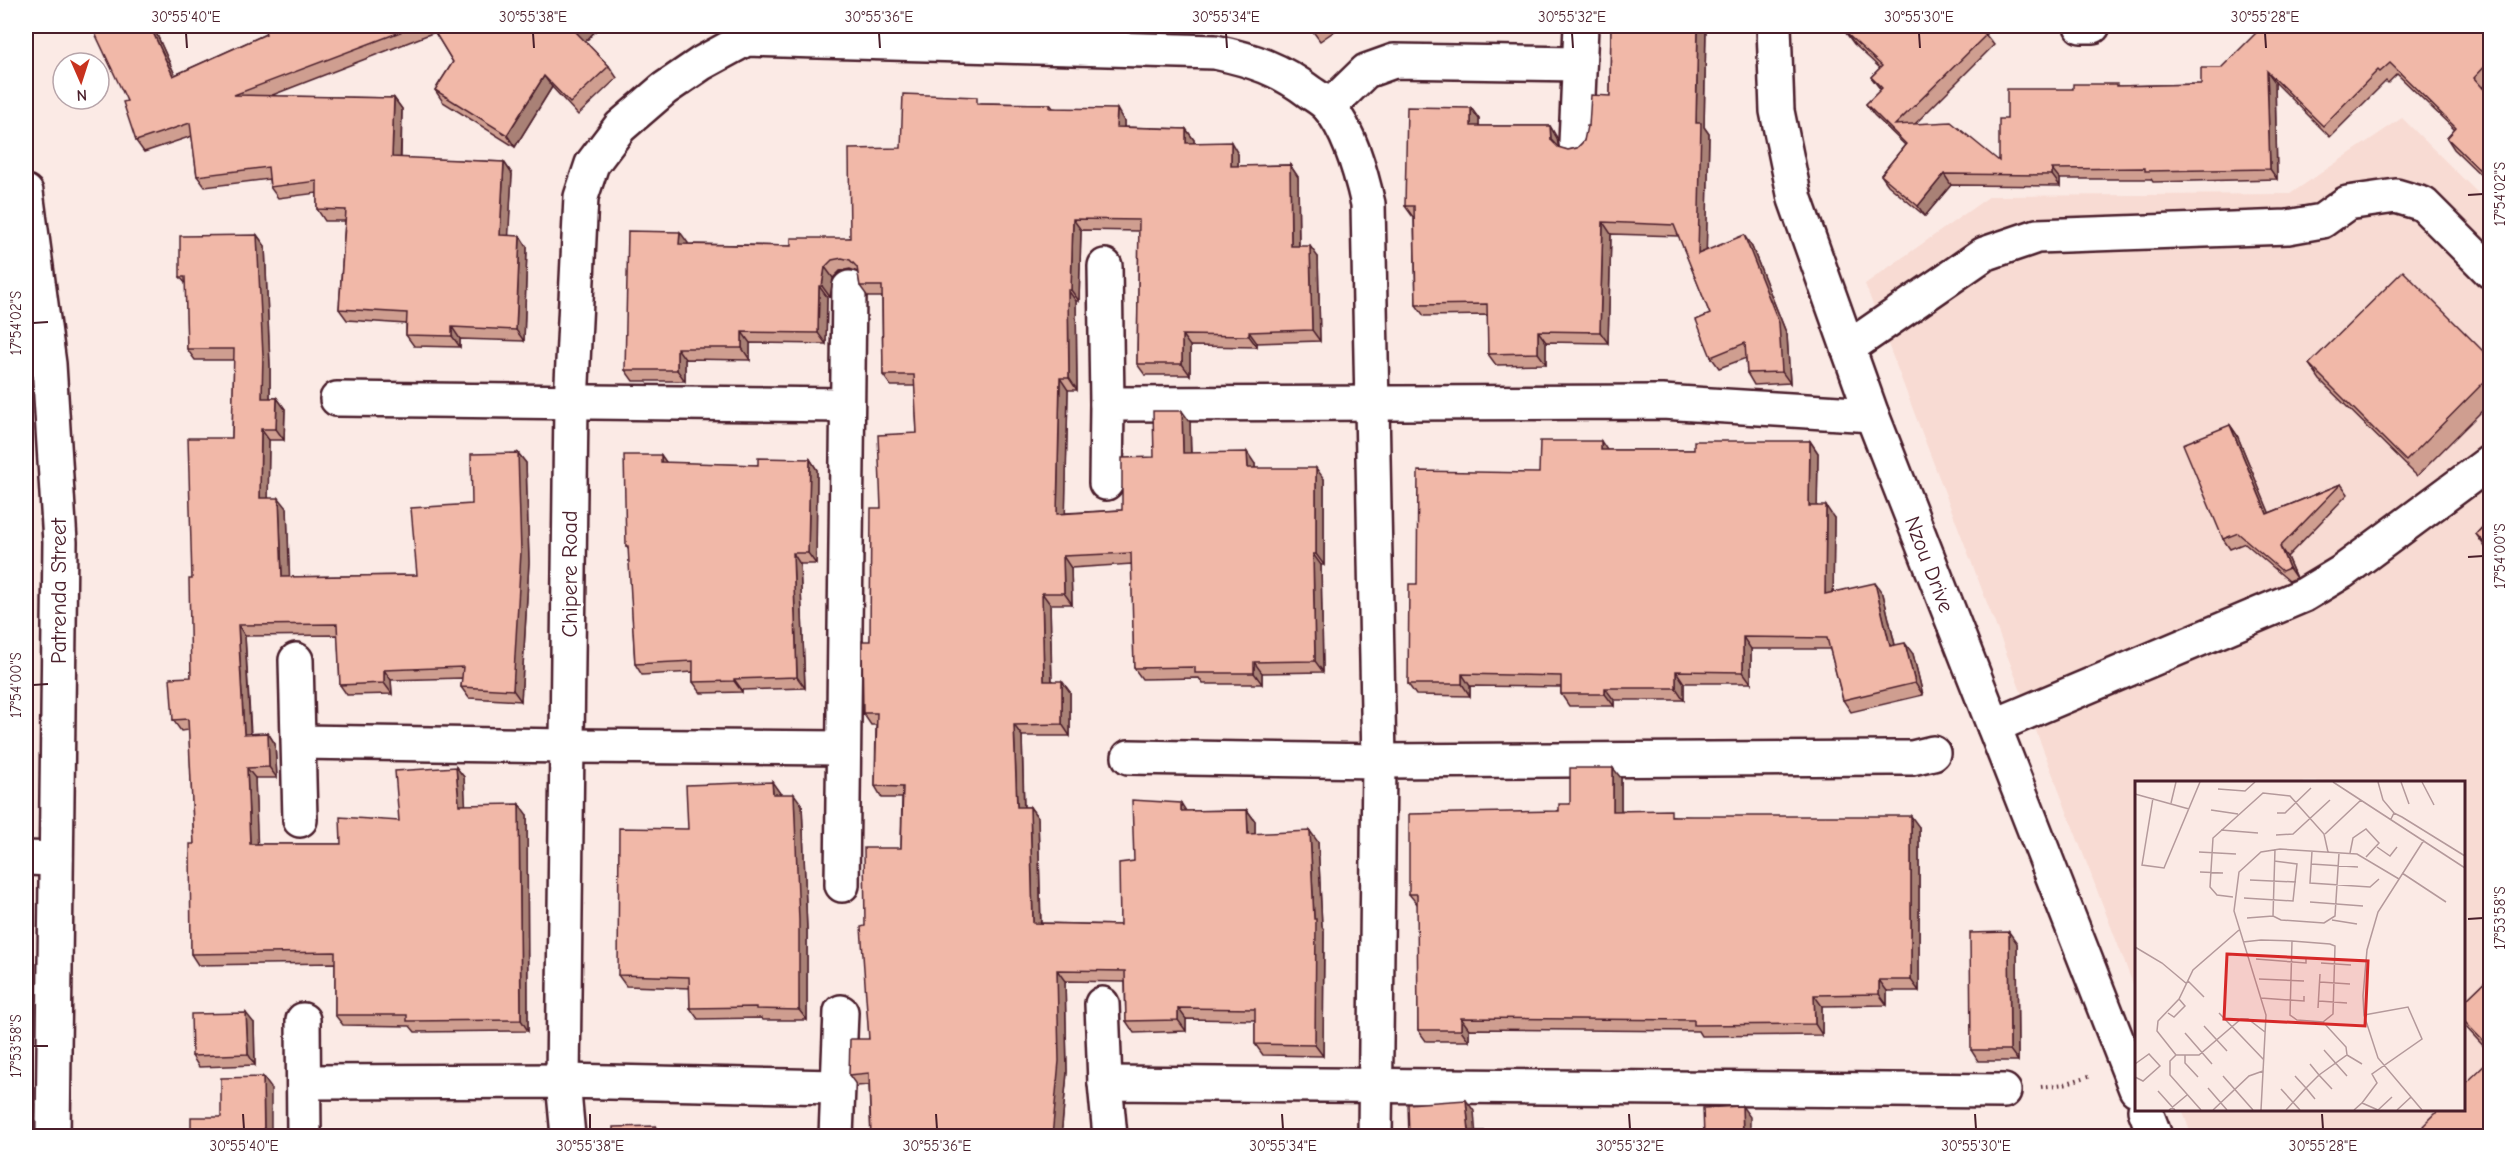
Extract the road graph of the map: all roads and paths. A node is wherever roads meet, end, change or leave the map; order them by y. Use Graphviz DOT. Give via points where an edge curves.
graph roads {
  1 [pos="1581,26"];
  2 [pos="1774,26"];
  3 [pos="2081,26"];
  4 [pos="2093,26"];
  5 [pos="739,32"];
  6 [pos="1579,64"];
  7 [pos="1329,107"];
  8 [pos="1576,142"];
  9 [pos="26,196"];
  10 [pos="1105,266"];
  11 [pos="2490,271"];
  12 [pos="849,288"];
  13 [pos="1848,348"];
  14 [pos="337,399"];
  15 [pos="571,403"];
  16 [pos="1107,404"];
  17 [pos="1372,404"];
  18 [pos="846,405"];
  19 [pos="1872,415"];
  20 [pos="2490,462"];
  21 [pos="1106,483"];
  22 [pos="296,660"];
  23 [pos="1994,726"];
  24 [pos="299,742"];
  25 [pos="568,746"];
  26 [pos="842,748"];
  27 [pos="1933,753"];
  28 [pos="1129,757"];
  29 [pos="1379,761"];
  30 [pos="300,820"];
  31 [pos="41,859"];
  32 [pos="842,885"];
  33 [pos="1102,1004"];
  34 [pos="841,1012"];
  35 [pos="303,1020"];
  36 [pos="2133,1070"];
  37 [pos="304,1082"];
  38 [pos="563,1082"];
  39 [pos="1105,1083"];
  40 [pos="1375,1084"];
  41 [pos="837,1087"];
  42 [pos="2004,1091"];
  43 [pos="2145,1111"];
  44 [pos="53,1137"];
  45 [pos="304,1137"];
  46 [pos="568,1137"];
  47 [pos="836,1137"];
  48 [pos="1110,1137"];
  49 [pos="1375,1137"];
  50 [pos="2155,1137"];
  1 -- 6 [label="street"];
  2 -- 13 [label="street, Nzou Drive" via="1777,111 1795,200"];
  3 -- 4 [label="street"];
  5 -- 7 [label="street" via="1215,52 1251,59 1291,77"];
  5 -- 15 [label="street, Chipere Road" via="620,127 592,164 581,197"];
  6 -- 7 [label="street" via="1394,61 1366,71"];
  6 -- 8 [label="street"];
  7 -- 17 [label="street" via="1360,168 1368,204"];
  9 -- 31 [label="street, Patrenda Street" via="49,364 60,542"];
  10 -- 16 [label="street"];
  11 -- 13 [label="street" via="2423,204 2396,196 2347,203 2322,221 2288,227 2037,236 1984,254"];
  12 -- 18 [label="street"];
  13 -- 19 [label="street, Nzou Drive"];
  14 -- 15 [label="street"];
  15 -- 18 [label="street"];
  15 -- 25 [label="street, Chipere Road"];
  16 -- 17 [label="street"];
  16 -- 21 [label="street"];
  17 -- 19 [label="street" via="1662,402"];
  17 -- 29 [label="street"];
  18 -- 26 [label="street"];
  19 -- 23 [label="street, Nzou Drive"];
  20 -- 23 [label="street" via="2342,572 2304,595"];
  22 -- 24 [label="street"];
  23 -- 36 [label="street, Nzou Drive"];
  24 -- 25 [label="street"];
  24 -- 30 [label="street"];
  25 -- 26 [label="street"];
  25 -- 38 [label="street, Chipere Road"];
  26 -- 32 [label="street"];
  27 -- 29 [label="street" via="1891,759"];
  28 -- 29 [label="street"];
  29 -- 40 [label="street"];
  31 -- 44 [label="street, Patrenda Street"];
  33 -- 39 [label="street"];
  34 -- 41 [label="street"];
  35 -- 37 [label="street"];
  36 -- 42 [label="path"];
  37 -- 38 [label="street"];
  37 -- 45 [label="street"];
  38 -- 41 [label="street"];
  38 -- 46 [label="street, Chipere Road"];
  39 -- 40 [label="street"];
  39 -- 48 [label="street"];
  40 -- 42 [label="street"];
  40 -- 49 [label="street"];
  41 -- 47 [label="street"];
  43 -- 50 [label="street"];
}
